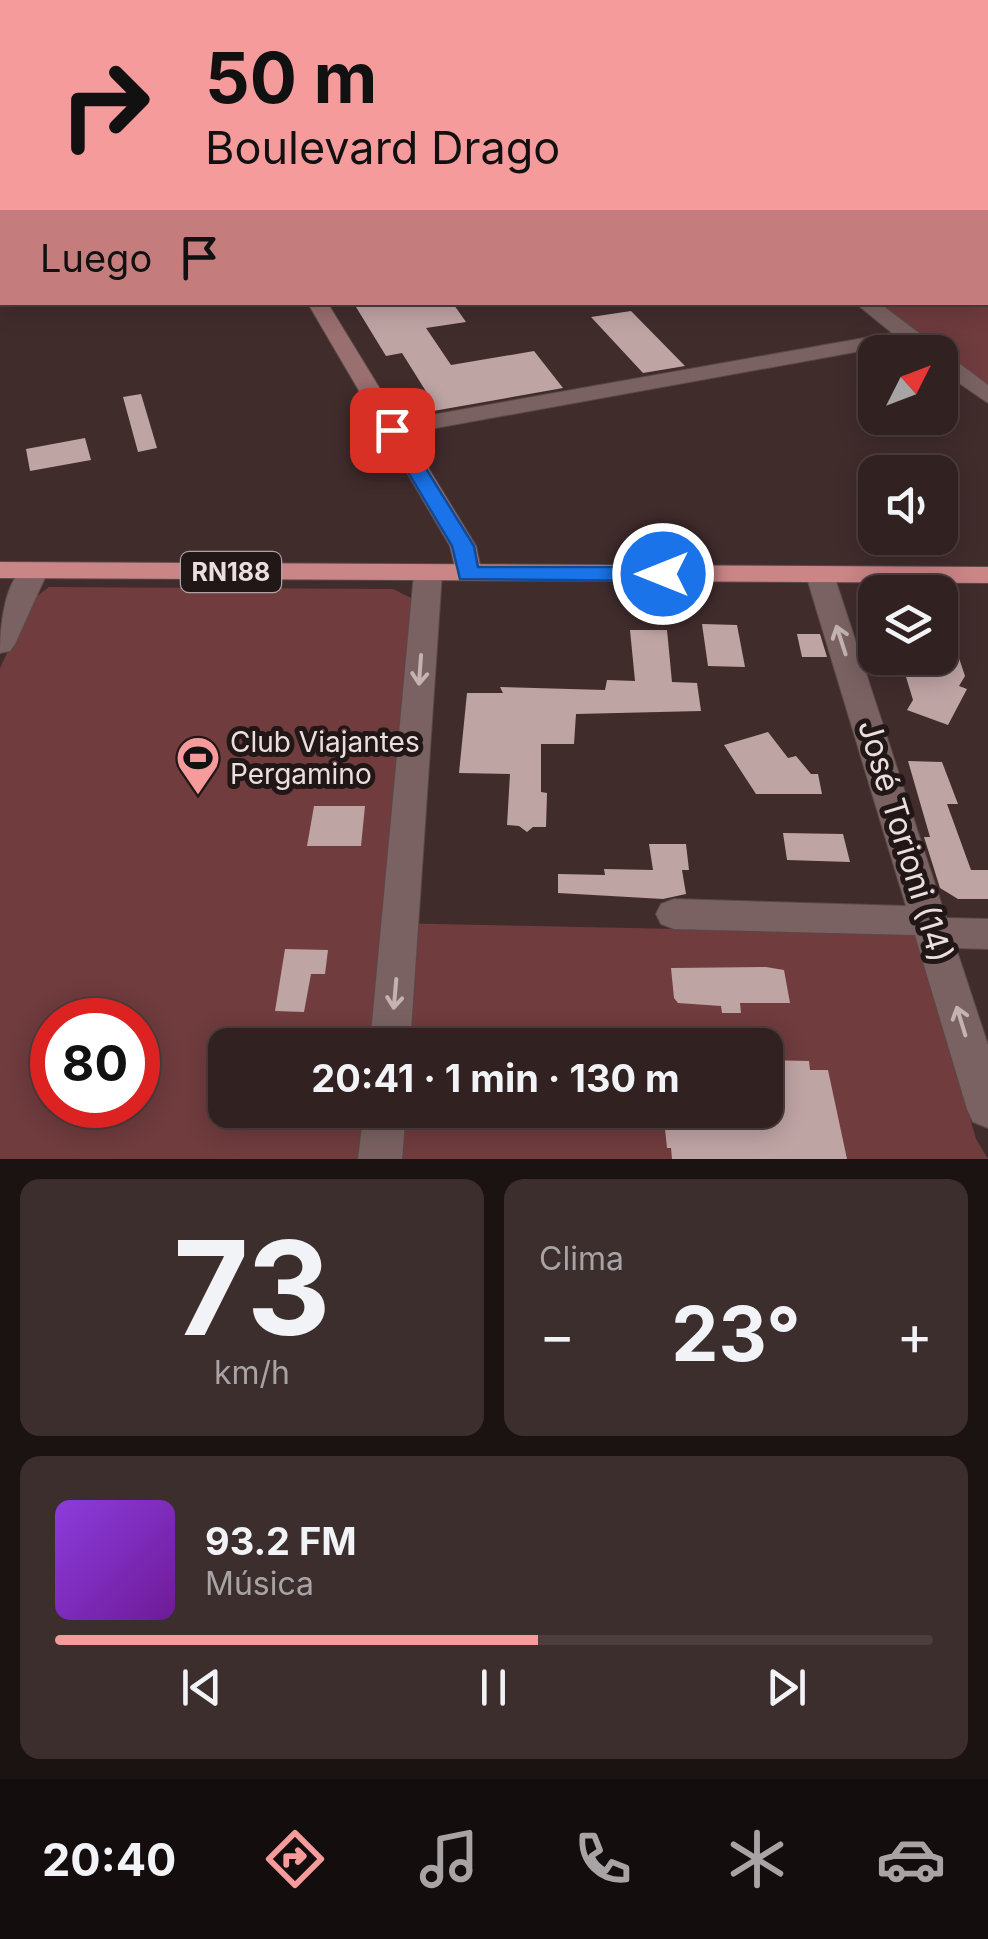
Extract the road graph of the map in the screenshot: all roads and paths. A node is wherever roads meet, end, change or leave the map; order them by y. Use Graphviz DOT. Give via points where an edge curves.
graph roads {
  1 [pos="318,305"];
  2 [pos="868,305"];
  3 [pos="908,335"];
  4 [pos="858,345"];
  5 [pos="958,373"];
  6 [pos="988,396"];
  7 [pos="392,430"];
  8 [pos="0,570"];
  9 [pos="34,571"];
  10 [pos="428,573"];
  11 [pos="468,574"];
  12 [pos="820,575"];
  13 [pos="988,576"];
  14 [pos="0,644"];
  15 [pos="674,914"];
  16 [pos="932,927"];
  17 [pos="988,934"];
  18 [pos="391,1028"];
  19 [pos="988,1109"];
  20 [pos="383,1128"];
  21 [pos="380,1159"];
  1 -- 7 [label="main road"];
  2 -- 3 [label="street"];
  4 -- 7 [label="street"];
  5 -- 6 [label="street"];
  7 -- 11 [label="main road" via="463,546"];
  8 -- 9 [label="highway, RN188"];
  9 -- 10 [label="highway, RN188"];
  9 -- 14 [label="street"];
  10 -- 11 [label="highway, RN188"];
  10 -- 18 [label="street, one-way"];
  11 -- 12 [label="highway, RN188"];
  12 -- 13 [label="highway, RN188"];
  16 -- 12 [label="street, José Torioni (14), one-way"];
  15 -- 16 [label="street"];
  16 -- 17 [label="street"];
  19 -- 16 [label="street, José Torioni (14), one-way"];
  20 -- 21 [label="street"];
}
